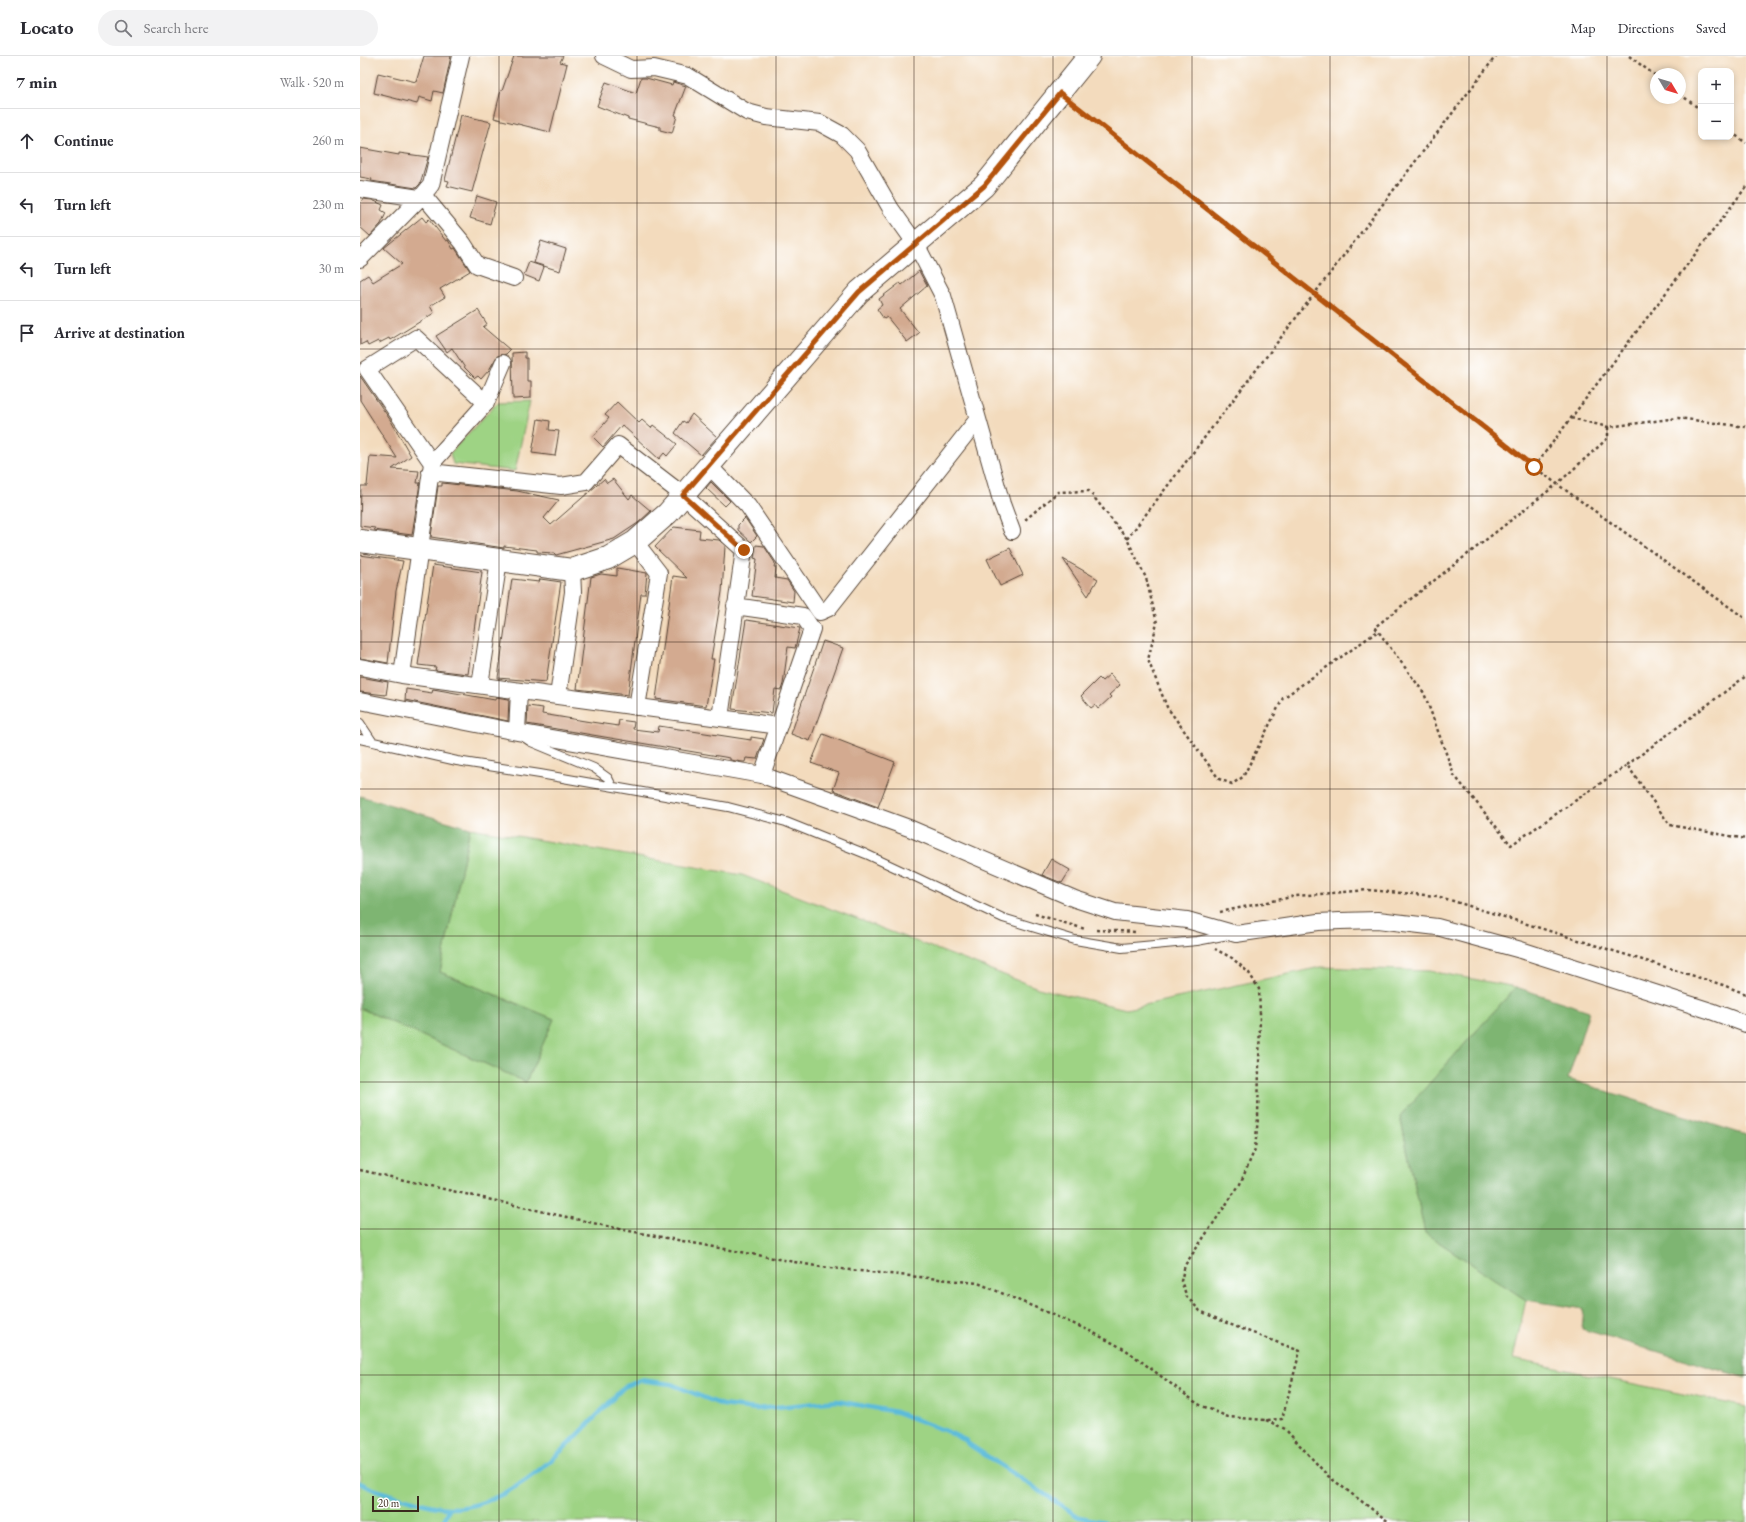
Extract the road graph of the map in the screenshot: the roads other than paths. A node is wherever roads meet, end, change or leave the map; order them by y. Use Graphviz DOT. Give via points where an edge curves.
graph roads {
  1 [pos="461,56"];
  2 [pos="604,56"];
  3 [pos="655,56"];
  4 [pos="1089,56"];
  5 [pos="665,71"];
  6 [pos="360,189"];
  7 [pos="421,197"];
  8 [pos="916,244"];
  9 [pos="360,259"];
  10 [pos="514,278"];
  11 [pos="503,363"];
  12 [pos="486,403"];
  13 [pos="977,420"];
  14 [pos="709,466"];
  15 [pos="431,467"];
  16 [pos="683,495"];
  17 [pos="1012,531"];
  18 [pos="360,542"];
  19 [pos="635,542"];
  20 [pos="419,550"];
  21 [pos="499,560"];
  22 [pos="572,570"];
  23 [pos="735,606"];
  24 [pos="820,612"];
  25 [pos="812,629"];
  26 [pos="360,667"];
  27 [pos="402,675"];
  28 [pos="480,685"];
  29 [pos="519,691"];
  30 [pos="558,696"];
  31 [pos="360,701"];
  32 [pos="637,707"];
  33 [pos="720,718"];
  34 [pos="360,723"];
  35 [pos="780,726"];
  36 [pos="516,732"];
  37 [pos="360,739"];
  38 [pos="372,741"];
  39 [pos="762,775"];
  40 [pos="612,786"];
  41 [pos="1236,934"];
  42 [pos="1746,1024"];
  1 -- 7 [label="street" via="431,185"];
  2 -- 5 [label="street" via="631,69 654,68"];
  3 -- 5 [label="street"];
  4 -- 8 [label="street" via="984,186"];
  5 -- 8 [label="street" via="688,76 747,112 766,117 820,123 842,135 863,158 891,209"];
  6 -- 7 [label="street"];
  7 -- 9 [label="street"];
  7 -- 10 [label="street" via="462,243 477,265"];
  8 -- 13 [label="street" via="943,296"];
  8 -- 14 [label="street" via="859,292"];
  11 -- 12 [label="street"];
  12 -- 15 [label="street"];
  12 -- 15 [label="street" via="416,338 367,369"];
  13 -- 17 [label="street"];
  13 -- 24 [label="street" via="829,608"];
  14 -- 16 [label="street"];
  14 -- 24 [label="street" via="748,506"];
  15 -- 16 [label="street" via="560,486 586,482 618,444"];
  15 -- 20 [label="street"];
  16 -- 19 [label="street" via="668,513"];
  16 -- 23 [label="street" via="744,550"];
  18 -- 20 [label="street"];
  19 -- 22 [label="street" via="608,558"];
  19 -- 32 [label="street" via="659,573"];
  20 -- 21 [label="street"];
  20 -- 27 [label="street"];
  21 -- 22 [label="street"];
  21 -- 28 [label="street"];
  22 -- 30 [label="street" via="573,592"];
  23 -- 25 [label="street" via="803,616"];
  23 -- 33 [label="street"];
  24 -- 25 [label="street"];
  25 -- 35 [label="street"];
  26 -- 27 [label="street"];
  27 -- 28 [label="street"];
  28 -- 29 [label="street"];
  29 -- 30 [label="street"];
  29 -- 36 [label="street"];
  30 -- 32 [label="street"];
  31 -- 36 [label="street"];
  32 -- 33 [label="street"];
  33 -- 35 [label="street"];
  34 -- 38 [label="lane"];
  35 -- 39 [label="street"];
  36 -- 39 [label="street"];
  36 -- 40 [label="lane" via="531,742 594,768 608,778"];
  37 -- 38 [label="lane"];
  38 -- 40 [label="lane" via="457,761"];
  39 -- 41 [label="street" via="909,828 1075,899 1115,912 1187,920"];
  40 -- 41 [label="lane" via="728,807 786,822 866,854 1003,918 1075,940 1122,948 1197,941"];
  41 -- 42 [label="street" via="1340,921 1378,920 1437,927 1521,950 1711,1010"];
}
